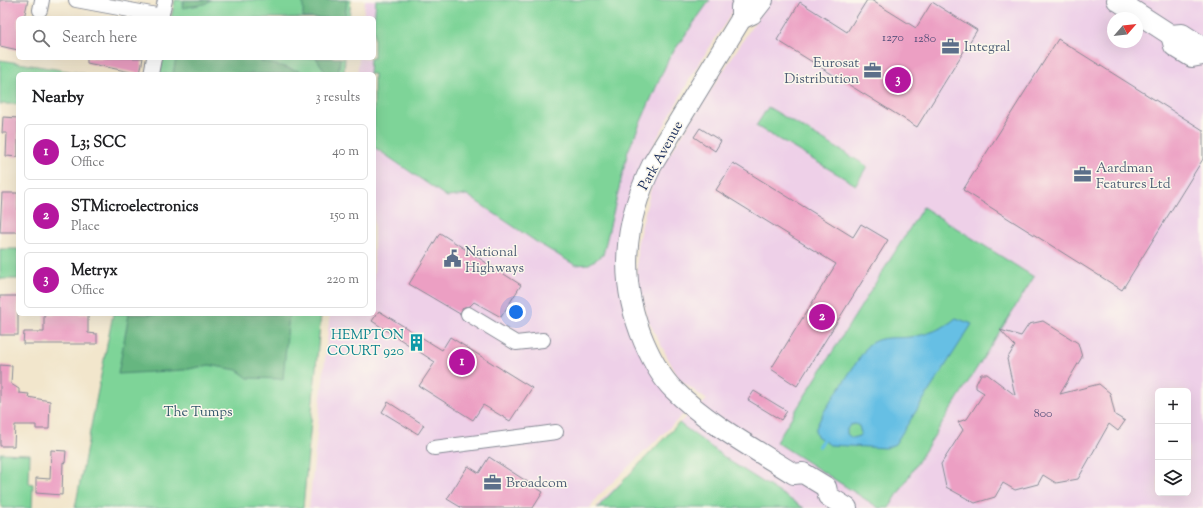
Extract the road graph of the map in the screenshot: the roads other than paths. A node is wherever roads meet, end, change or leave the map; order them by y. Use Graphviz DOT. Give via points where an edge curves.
graph roads {
  1 [pos="76,0"];
  2 [pos="165,0"];
  3 [pos="763,0"];
  4 [pos="1117,0"];
  5 [pos="744,9"];
  6 [pos="157,16"];
  7 [pos="162,16"];
  8 [pos="1203,54"];
  9 [pos="154,60"];
  10 [pos="151,72"];
  11 [pos="468,314"];
  12 [pos="543,340"];
  13 [pos="556,432"];
  14 [pos="434,448"];
  15 [pos="847,508"];
  1 -- 6 [label="street"];
  2 -- 7 [label="street"];
  3 -- 5 [label="street, Park Avenue" via="752,14"];
  4 -- 8 [label="street" via="1172,35 1174,46 1178,49 1192,57"];
  5 -- 15 [label="street, Park Avenue" via="652,165 640,190 627,247 627,278 638,326 650,356 672,388 720,427 794,474 803,473 826,487 828,496"];
  9 -- 10 [label="street"];
  11 -- 12 [label="street" via="516,343"];
  13 -- 14 [label="street"];
}
